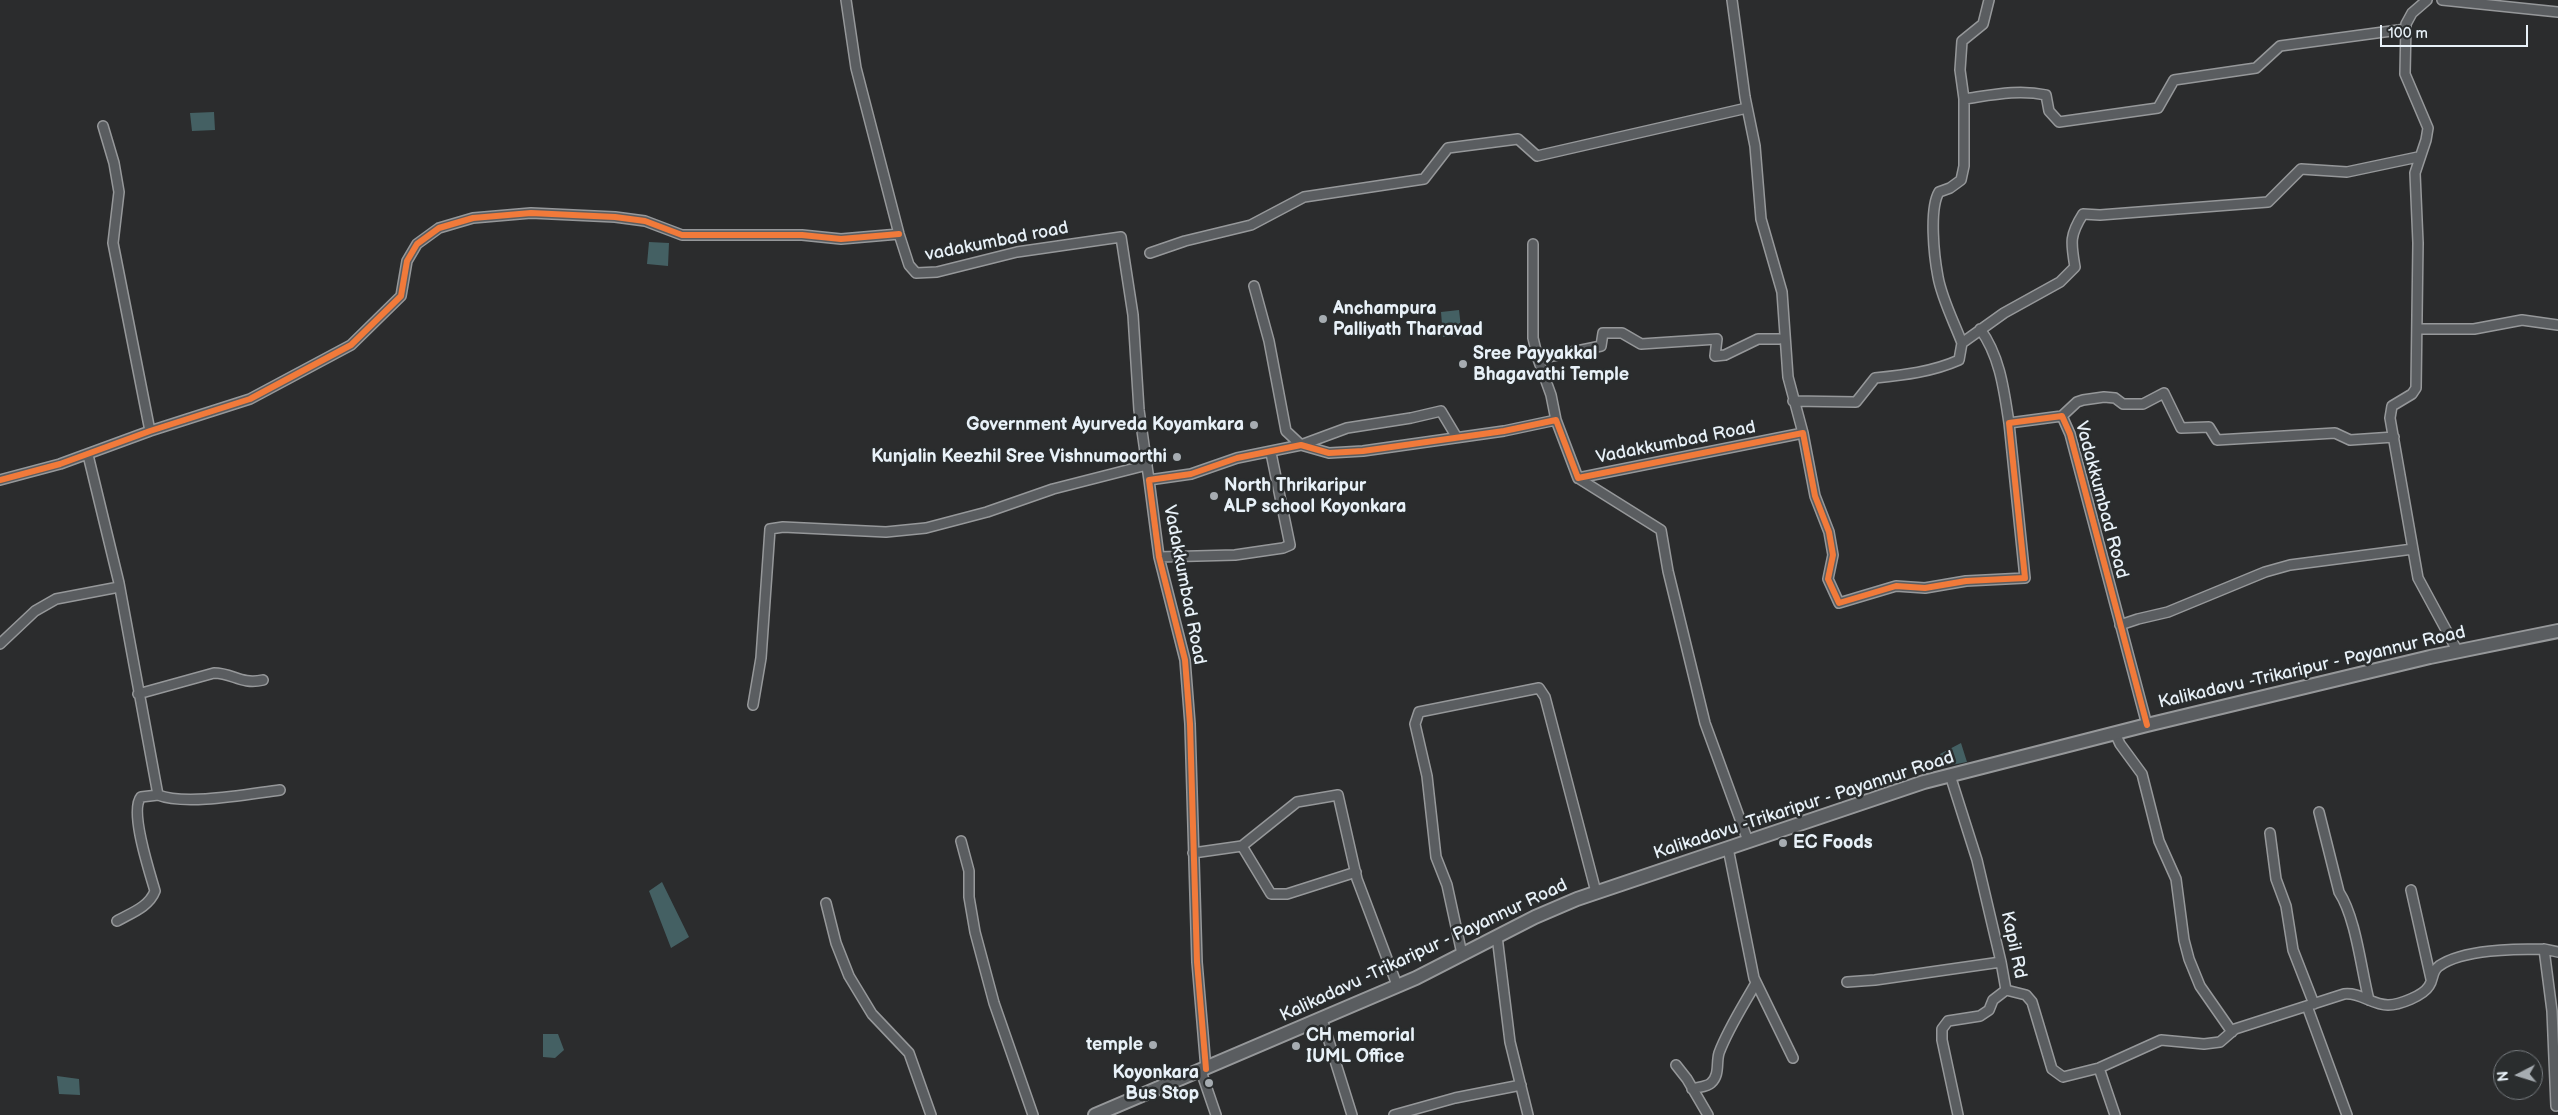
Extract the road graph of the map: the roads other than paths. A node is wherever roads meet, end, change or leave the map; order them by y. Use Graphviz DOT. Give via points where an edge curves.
graph roads {
  1 [pos="846,0"];
  2 [pos="1732,0"];
  3 [pos="1989,0"];
  4 [pos="2427,0"];
  5 [pos="2442,0"];
  6 [pos="2533,5"];
  7 [pos="2558,12"];
  8 [pos="2406,29"];
  9 [pos="1964,99"];
  10 [pos="1748,108"];
  11 [pos="103,126"];
  12 [pos="2418,157"];
  13 [pos="899,234"];
  14 [pos="1533,244"];
  15 [pos="1150,253"];
  16 [pos="1254,286"];
  17 [pos="2558,325"];
  18 [pos="1980,329"];
  19 [pos="2417,329"];
  20 [pos="1779,339"];
  21 [pos="1962,343"];
  22 [pos="1538,358"];
  23 [pos="1793,401"];
  24 [pos="2062,416"];
  25 [pos="1556,420"];
  26 [pos="2009,422"];
  27 [pos="150,431"];
  28 [pos="1803,433"];
  29 [pos="1456,436"];
  30 [pos="2394,437"];
  31 [pos="1301,445"];
  32 [pos="1271,453"];
  33 [pos="88,455"];
  34 [pos="1147,465"];
  35 [pos="1578,478"];
  36 [pos="0,480"];
  37 [pos="1149,480"];
  38 [pos="2413,549"];
  39 [pos="1159,557"];
  40 [pos="119,587"];
  41 [pos="2120,625"];
  42 [pos="2558,631"];
  43 [pos="0,644"];
  44 [pos="2458,652"];
  45 [pos="263,680"];
  46 [pos="138,694"];
  47 [pos="753,705"];
  48 [pos="2148,725"];
  49 [pos="2115,733"];
  50 [pos="1950,775"];
  51 [pos="280,790"];
  52 [pos="158,795"];
  53 [pos="2319,812"];
  54 [pos="2270,833"];
  55 [pos="961,841"];
  56 [pos="1748,841"];
  57 [pos="1242,846"];
  58 [pos="1728,848"];
  59 [pos="1193,853"];
  60 [pos="1356,872"];
  61 [pos="2412,890"];
  62 [pos="1596,892"];
  63 [pos="826,903"];
  64 [pos="117,921"];
  65 [pos="1497,936"];
  66 [pos="2544,949"];
  67 [pos="2558,952"];
  68 [pos="1462,954"];
  69 [pos="2002,962"];
  70 [pos="2431,980"];
  71 [pos="1847,982"];
  72 [pos="1756,983"];
  73 [pos="1397,985"];
  74 [pos="2006,990"];
  75 [pos="2370,1000"];
  76 [pos="2311,1005"];
  77 [pos="1322,1019"];
  78 [pos="2232,1032"];
  79 [pos="1792,1058"];
  80 [pos="1676,1065"];
  81 [pos="2098,1068"];
  82 [pos="1204,1070"];
  83 [pos="1521,1085"];
  84 [pos="1692,1089"];
  85 [pos="2556,1106"];
  86 [pos="931,1115"];
  87 [pos="1033,1115"];
  88 [pos="1095,1115"];
  89 [pos="1216,1115"];
  90 [pos="1352,1115"];
  91 [pos="1394,1115"];
  92 [pos="1528,1115"];
  93 [pos="1708,1115"];
  94 [pos="1958,1115"];
  95 [pos="2115,1115"];
  96 [pos="2347,1115"];
  1 -- 13 [label="street, vadakumbad road" via="856,68"];
  2 -- 10 [label="street"];
  3 -- 9 [label="street" via="1982,24 1962,41 1960,70"];
  4 -- 8 [label="street" via="2412,12"];
  5 -- 6 [label="street"];
  6 -- 7 [label="street"];
  8 -- 9 [label="street" via="2280,46 2256,68 2174,80 2158,108 2059,122 2050,110 2046,95 2007,92"];
  8 -- 12 [label="street" via="2405,74 2428,128"];
  9 -- 21 [label="street" via="1961,180 1939,192 1934,200 1938,277"];
  10 -- 15 [label="street" via="1537,156 1518,139 1448,148 1424,179 1304,197 1251,225"];
  10 -- 23 [label="street" via="1755,146 1761,219 1782,292 1784,352"];
  11 -- 27 [label="street" via="118,192 113,244"];
  12 -- 18 [label="street" via="2347,172 2301,169 2268,202 2083,214 2074,228 2071,241 2075,267 2071,272 2060,282"];
  12 -- 19 [label="street" via="2415,173"];
  13 -- 27 [label="street" via="841,239 802,235 682,235 645,221 615,217 531,213 473,218 439,228 417,244 408,261 401,296 351,345 250,400"];
  13 -- 34 [label="street, vadakumbad road" via="909,265 916,273 922,274 1017,252 1121,236 1133,315 1139,410"];
  14 -- 22 [label="street, Vadakkumbad Road" via="1533,338"];
  16 -- 31 [label="street" via="1269,341 1286,431"];
  17 -- 19 [label="street" via="2522,320 2474,329"];
  18 -- 21 [label="street"];
  18 -- 26 [label="street" via="2001,374"];
  19 -- 30 [label="street" via="2416,388 2390,410"];
  20 -- 22 [label="street" via="1758,339 1725,355 1715,356 1717,339 1641,344 1622,333 1603,333 1601,346"];
  21 -- 23 [label="street" via="1959,360 1908,375 1875,378 1856,402"];
  22 -- 25 [label="street, Vadakkumbad Road"];
  23 -- 28 [label="street"];
  24 -- 26 [label="street, Vadakkumbad Road"];
  24 -- 30 [label="street" via="2083,400 2104,397 2115,398 2123,404 2143,404 2164,393 2181,428 2209,427 2217,440 2335,433 2350,440"];
  24 -- 41 [label="street, Vadakkumbad Road" via="2070,434"];
  25 -- 29 [label="street" via="1504,431"];
  25 -- 35 [label="street, Vadakkumbad Road"];
  26 -- 28 [label="street" via="2025,578 1966,581 1925,588 1896,586 1839,603 1828,579 1833,555"];
  27 -- 33 [label="street"];
  28 -- 35 [label="street, Vadakkumbad Road"];
  29 -- 31 [label="street" via="1329,454"];
  29 -- 31 [label="street" via="1441,411 1347,428"];
  30 -- 38 [label="street"];
  31 -- 32 [label="street"];
  32 -- 37 [label="street" via="1237,458 1191,474"];
  32 -- 39 [label="street" via="1290,545 1235,555"];
  33 -- 36 [label="street"];
  33 -- 40 [label="street"];
  34 -- 37 [label="street, vadakumbad road"];
  34 -- 47 [label="street" via="926,528 886,532 783,527 770,530 761,658"];
  35 -- 56 [label="street" via="1661,530 1705,724"];
  37 -- 39 [label="street, Vadakkumbad Road"];
  38 -- 41 [label="street" via="2290,565 2168,612"];
  38 -- 44 [label="street" via="2418,578"];
  39 -- 59 [label="street, Vadakkumbad Road" via="1185,660"];
  40 -- 43 [label="street" via="56,598 35,611"];
  40 -- 46 [label="street"];
  41 -- 48 [label="street, Vadakkumbad Road"];
  42 -- 44 [label="main road, Kalikadavu -Trikaripur - Payannur Road"];
  44 -- 48 [label="main road, Kalikadavu -Trikaripur - Payannur Road"];
  45 -- 46 [label="street" via="240,681 223,673 214,673"];
  46 -- 52 [label="street"];
  48 -- 49 [label="main road, Kalikadavu -Trikaripur - Payannur Road"];
  49 -- 50 [label="main road, Kalikadavu -Trikaripur - Payannur Road"];
  49 -- 78 [label="street" via="2142,774 2159,841 2176,879 2189,959 2200,986"];
  50 -- 56 [label="main road, Kalikadavu -Trikaripur - Payannur Road"];
  50 -- 69 [label="street, Kapil Rd" via="1977,860"];
  51 -- 52 [label="street" via="203,798 165,798"];
  52 -- 64 [label="street" via="141,797 136,807 155,891 145,906"];
  53 -- 75 [label="street"];
  54 -- 76 [label="street" via="2276,879 2286,906 2293,950"];
  55 -- 87 [label="street" via="969,872 975,932 994,1003"];
  56 -- 58 [label="main road, Kalikadavu -Trikaripur - Payannur Road"];
  57 -- 59 [label="street"];
  57 -- 60 [label="street" via="1271,894 1287,894"];
  57 -- 60 [label="street" via="1296,802 1338,796"];
  58 -- 62 [label="main road, Kalikadavu -Trikaripur - Payannur Road"];
  58 -- 72 [label="street"];
  59 -- 82 [label="street, Vadakkumbad Road"];
  60 -- 73 [label="street"];
  61 -- 70 [label="street"];
  62 -- 65 [label="main road, Kalikadavu -Trikaripur - Payannur Road"];
  62 -- 68 [label="street" via="1545,697 1539,688 1420,712 1415,724 1427,776 1436,857 1447,885"];
  63 -- 86 [label="street" via="849,976 872,1014 909,1053"];
  65 -- 68 [label="main road, Kalikadavu -Trikaripur - Payannur Road"];
  65 -- 83 [label="street" via="1508,1033"];
  66 -- 67 [label="street"];
  66 -- 70 [label="street" via="2468,955 2439,966 2432,973"];
  66 -- 85 [label="street" via="2552,1011"];
  68 -- 73 [label="main road, Kalikadavu -Trikaripur - Payannur Road"];
  69 -- 71 [label="street"];
  69 -- 74 [label="street, Kapil Rd"];
  70 -- 75 [label="street" via="2430,986 2421,994 2405,1000 2388,1005"];
  72 -- 79 [label="street"];
  72 -- 84 [label="street" via="1723,1044 1713,1081 1710,1085"];
  73 -- 77 [label="main road, Kalikadavu -Trikaripur - Payannur Road"];
  74 -- 81 [label="street" via="2026,995 2032,1002 2052,1069 2057,1075 2074,1076"];
  74 -- 94 [label="street, Kapil Rd" via="1980,1016 1948,1022 1942,1029"];
  75 -- 76 [label="street" via="2353,993"];
  76 -- 78 [label="street"];
  76 -- 96 [label="street"];
  77 -- 82 [label="main road, Kalikadavu -Trikaripur - Payannur Road"];
  77 -- 90 [label="street"];
  78 -- 81 [label="street" via="2220,1042 2204,1044 2162,1040"];
  80 -- 84 [label="street"];
  81 -- 95 [label="street"];
  82 -- 88 [label="main road, Kalikadavu -Trikaripur - Payannur Road"];
  82 -- 89 [label="street, Vadakkumbad Road"];
  83 -- 91 [label="street" via="1455,1098"];
  83 -- 92 [label="street"];
  84 -- 93 [label="street"];
}
